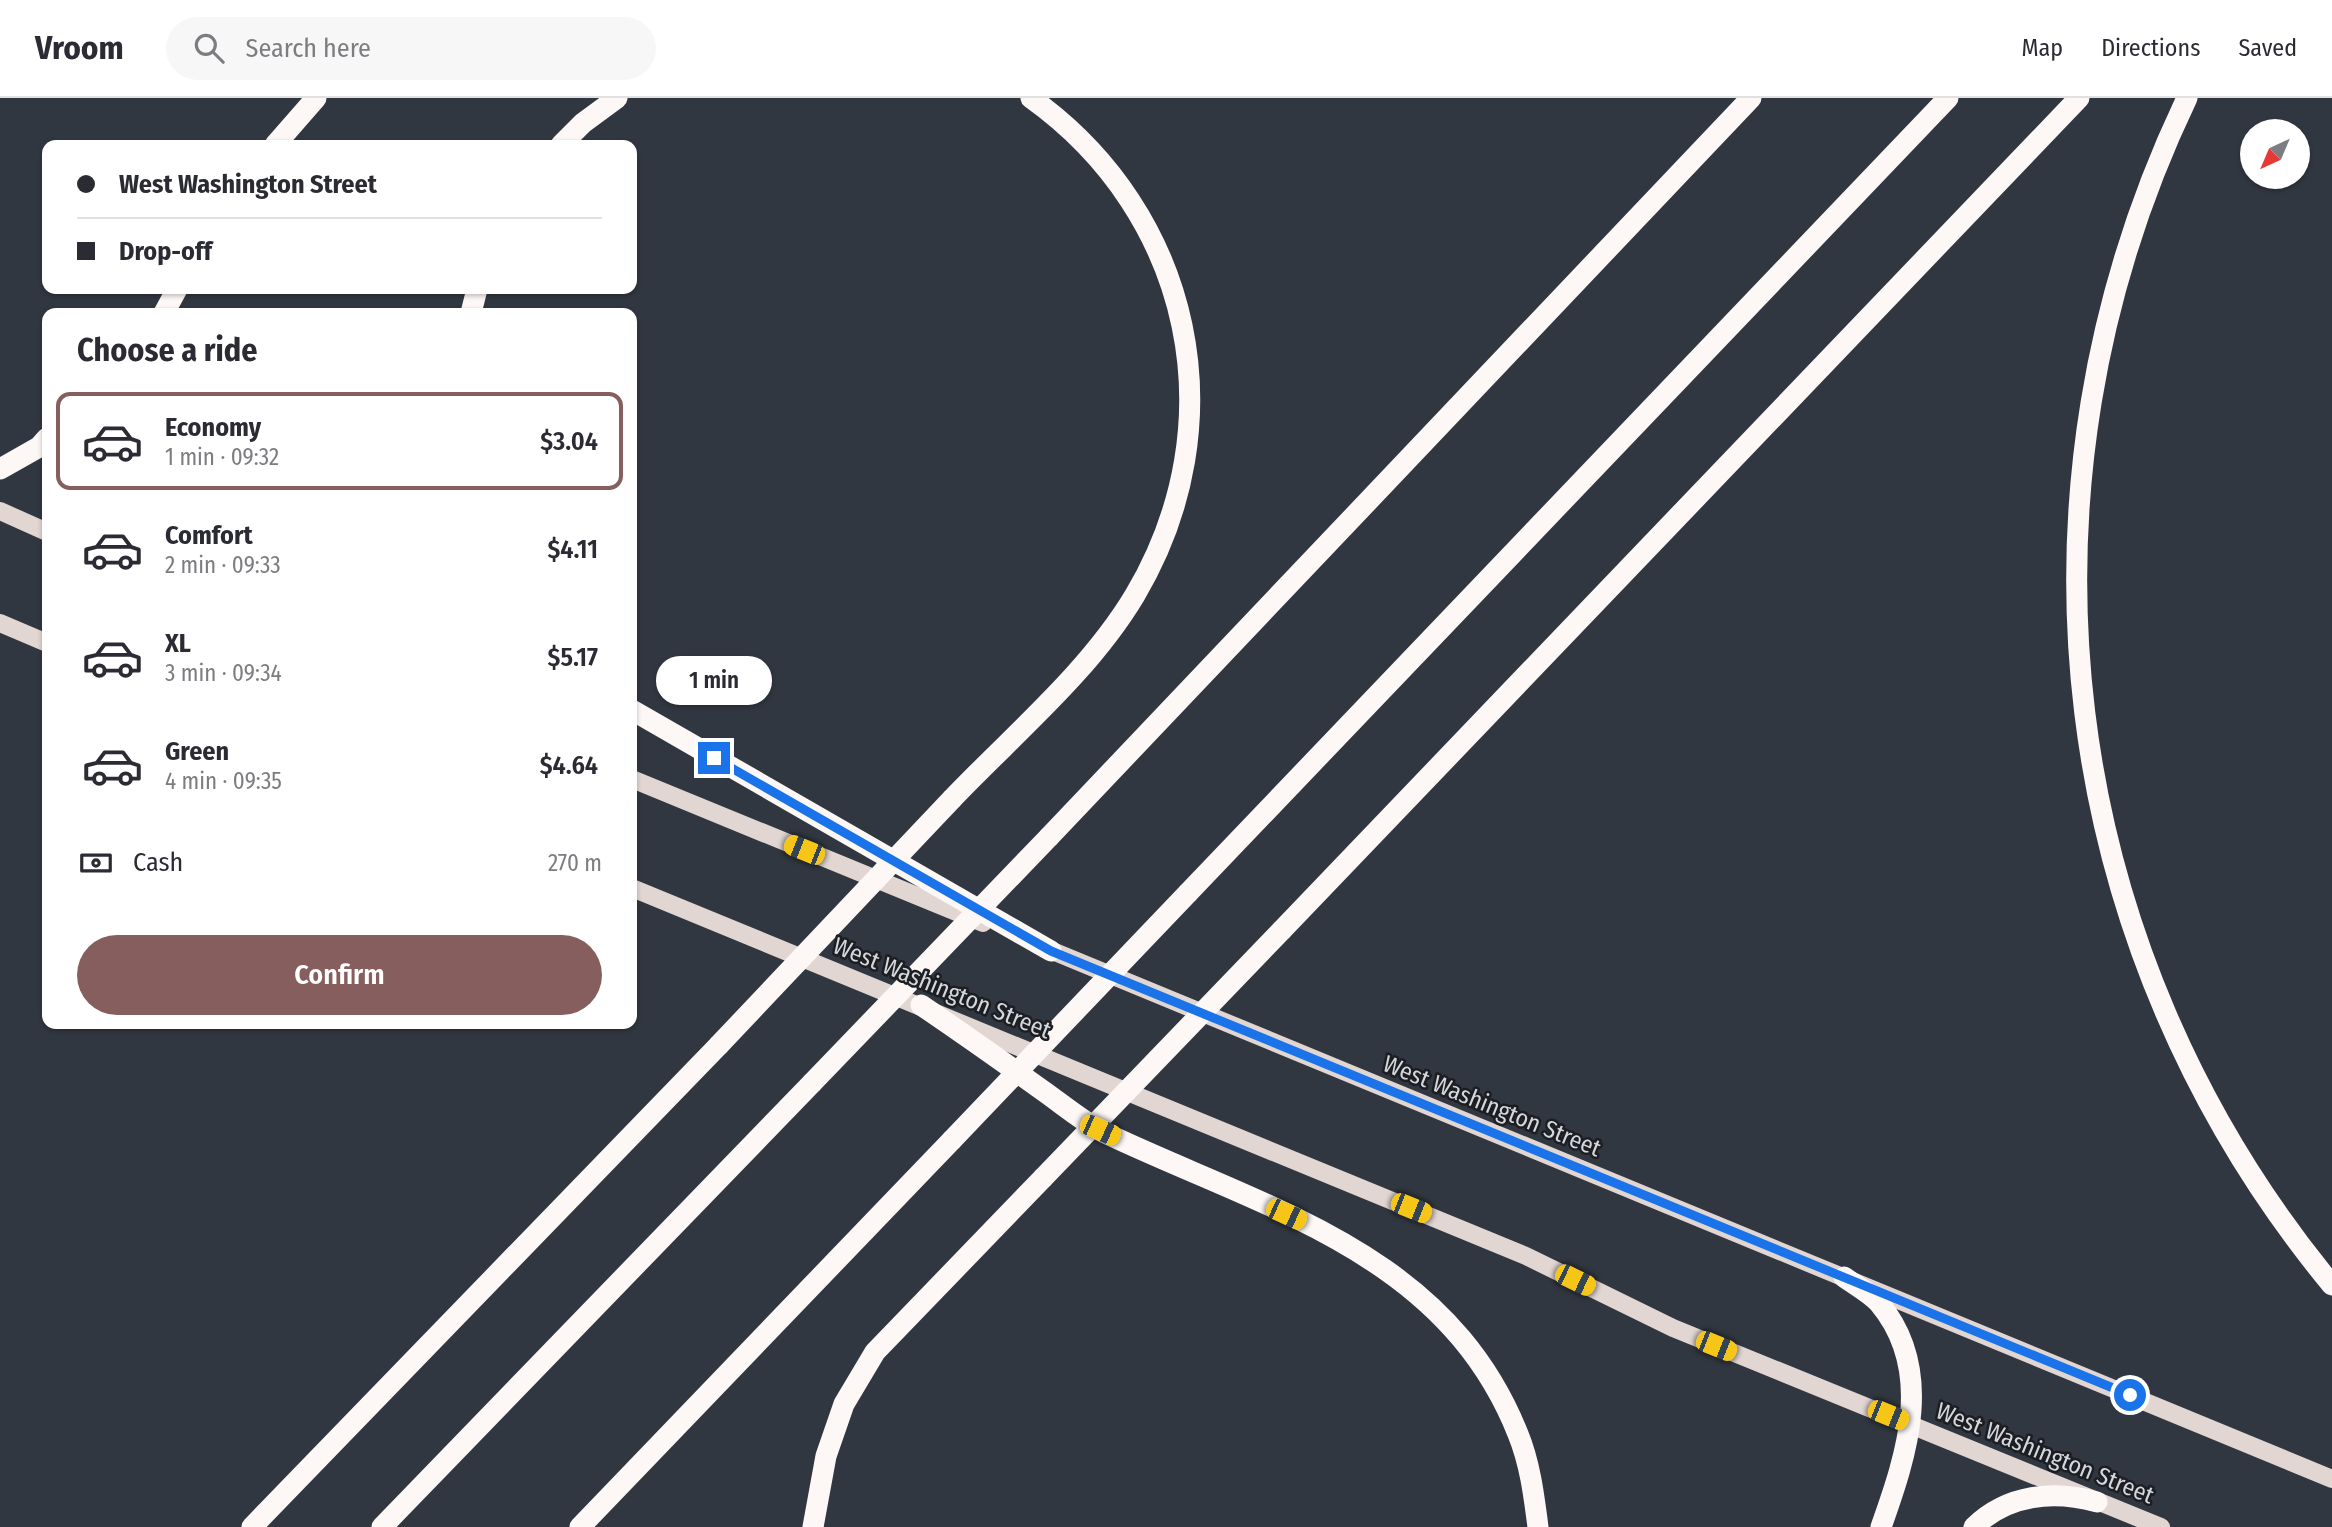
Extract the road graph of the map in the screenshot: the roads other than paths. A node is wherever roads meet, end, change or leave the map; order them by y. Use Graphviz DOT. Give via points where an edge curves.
graph roads {
  1 [pos="316,98"];
  2 [pos="617,98"];
  3 [pos="1031,98"];
  4 [pos="1751,98"];
  5 [pos="1948,98"];
  6 [pos="2079,98"];
  7 [pos="2187,98"];
  8 [pos="279,140"];
  9 [pos="567,140"];
  10 [pos="42,444"];
  11 [pos="0,469"];
  12 [pos="0,512"];
  13 [pos="42,530"];
  14 [pos="0,622"];
  15 [pos="42,641"];
  16 [pos="637,713"];
  17 [pos="637,781"];
  18 [pos="637,890"];
  19 [pos="1051,951"];
  20 [pos="921,1005"];
  21 [pos="1844,1277"];
  22 [pos="2332,1285"];
  23 [pos="1910,1424"];
  24 [pos="2332,1479"];
  25 [pos="2097,1502"];
  26 [pos="252,1527"];
  27 [pos="382,1527"];
  28 [pos="580,1527"];
  29 [pos="813,1527"];
  30 [pos="1538,1527"];
  31 [pos="1881,1527"];
  32 [pos="1974,1527"];
  33 [pos="2161,1527"];
  1 -- 8 [label="highway"];
  2 -- 9 [label="highway"];
  3 -- 26 [label="highway, bridge" via="1098,155 1133,201 1161,253 1177,304 1192,401 1185,453 1172,511 1135,595 1082,665"];
  4 -- 27 [label="highway, bridge" via="1049,837"];
  5 -- 28 [label="highway, bridge"];
  6 -- 29 [label="highway, bridge" via="875,1352 844,1404 826,1456"];
  7 -- 22 [label="highway" via="2131,234 2091,393 2076,535 2082,709 2119,875 2171,1024 2264,1197"];
  10 -- 11 [label="highway"];
  12 -- 13 [label="main road"];
  14 -- 15 [label="main road"];
  16 -- 19 [label="highway"];
  17 -- 19 [label="main road, West Washington Street"];
  18 -- 20 [label="main road, West Washington Street"];
  19 -- 21 [label="main road, West Washington Street"];
  20 -- 23 [label="main road, West Washington Street" via="1526,1256 1673,1328"];
  20 -- 30 [label="highway" via="1100,1130 1333,1237 1397,1276 1436,1310 1491,1380 1519,1435"];
  21 -- 23 [label="highway" via="1878,1302 1902,1343 1914,1388"];
  21 -- 24 [label="main road, West Washington Street"];
  23 -- 25 [label="main road, West Washington Street"];
  23 -- 31 [label="highway"];
  25 -- 32 [label="highway" via="2055,1493 2001,1508"];
  25 -- 33 [label="main road, West Washington Street"];
}
